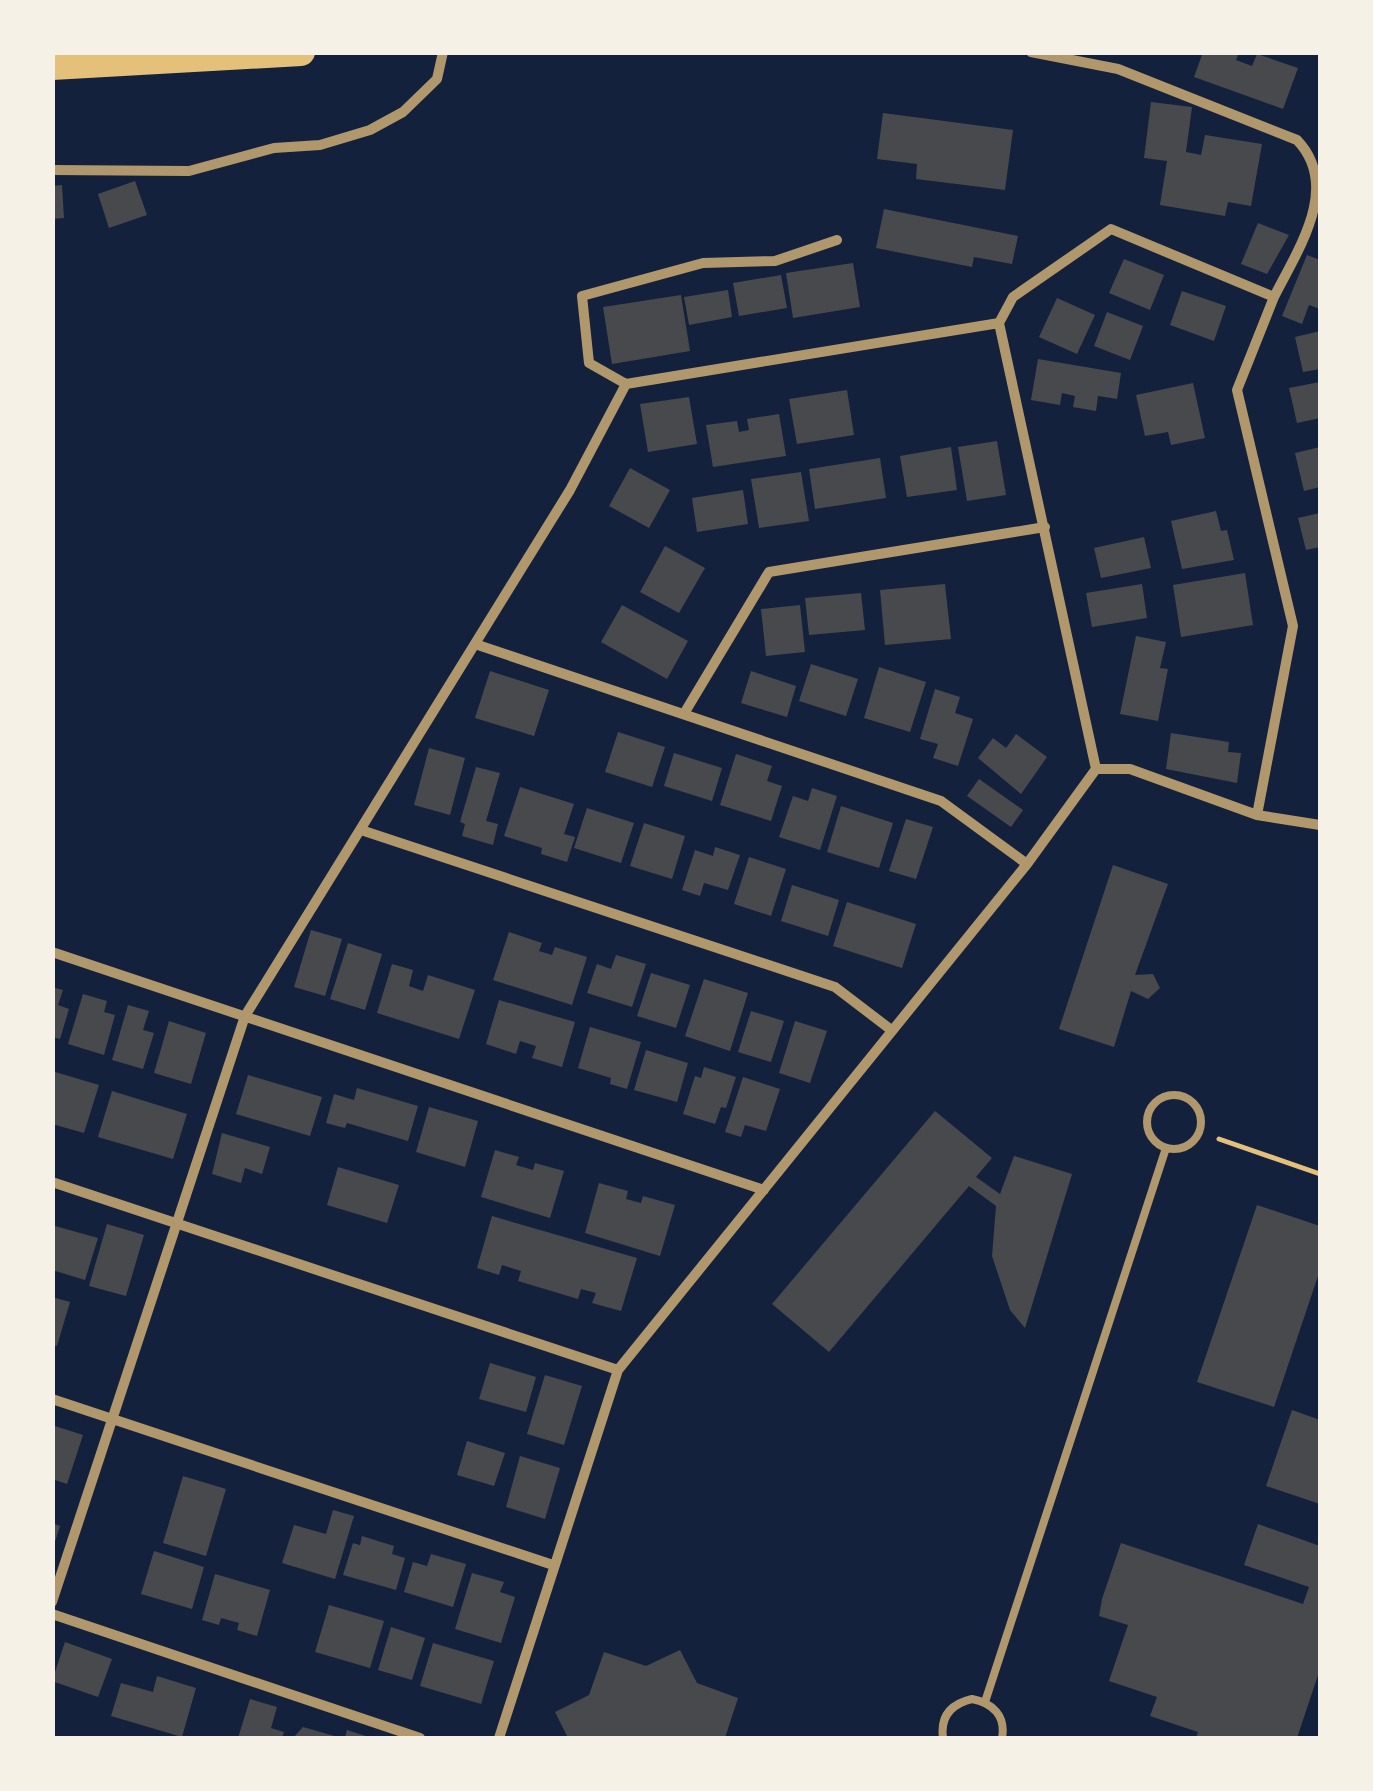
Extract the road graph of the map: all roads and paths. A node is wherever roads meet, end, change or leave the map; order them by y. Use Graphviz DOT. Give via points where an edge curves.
graph roads {
  1 [pos="301,52"];
  2 [pos="444,52"];
  3 [pos="1031,52"];
  4 [pos="52,66"];
  5 [pos="52,170"];
  6 [pos="837,240"];
  7 [pos="1274,297"];
  8 [pos="999,323"];
  9 [pos="626,384"];
  10 [pos="1045,527"];
  11 [pos="475,644"];
  12 [pos="685,712"];
  13 [pos="1096,769"];
  14 [pos="1257,815"];
  15 [pos="1320,825"];
  16 [pos="361,830"];
  17 [pos="1027,864"];
  18 [pos="52,952"];
  19 [pos="245,1016"];
  20 [pos="890,1028"];
  21 [pos="1219,1139"];
  22 [pos="1166,1148"];
  23 [pos="1320,1174"];
  24 [pos="52,1182"];
  25 [pos="764,1190"];
  26 [pos="178,1223"];
  27 [pos="618,1370"];
  28 [pos="52,1399"];
  29 [pos="113,1420"];
  30 [pos="553,1564"];
  31 [pos="52,1602"];
  32 [pos="52,1614"];
  33 [pos="985,1702"];
  34 [pos="420,1738"];
  35 [pos="499,1738"];
  36 [pos="943,1738"];
  37 [pos="1002,1738"];
  1 -- 4 [label="highway"];
  2 -- 5 [label="street" via="437,80 403,112 370,130 189,171"];
  3 -- 7 [label="street" via="1118,69 1297,140 1308,152 1316,202"];
  6 -- 9 [label="street" via="775,260 703,263 582,296 589,363"];
  7 -- 8 [label="street" via="1110,229 1013,297"];
  7 -- 14 [label="street" via="1238,390 1293,626"];
  8 -- 9 [label="street"];
  8 -- 10 [label="street"];
  9 -- 11 [label="street"];
  10 -- 12 [label="street" via="769,572"];
  10 -- 13 [label="street"];
  11 -- 12 [label="street"];
  11 -- 16 [label="street"];
  12 -- 17 [label="street" via="941,801"];
  13 -- 14 [label="street" via="1130,769"];
  13 -- 17 [label="street"];
  14 -- 15 [label="street"];
  16 -- 19 [label="street"];
  16 -- 20 [label="street" via="835,987"];
  17 -- 20 [label="street"];
  18 -- 19 [label="street"];
  19 -- 25 [label="street"];
  19 -- 26 [label="street"];
  20 -- 25 [label="street"];
  21 -- 23 [label="path"];
  22 -- 22 [label="lane" via="1152,1138 1148,1114 1158,1100 1183,1096 1199,1111 1201,1129 1192,1144"];
  22 -- 33 [label="lane"];
  24 -- 26 [label="street"];
  25 -- 27 [label="street"];
  26 -- 27 [label="street"];
  26 -- 29 [label="street"];
  27 -- 30 [label="street"];
  28 -- 29 [label="street"];
  29 -- 30 [label="street"];
  29 -- 31 [label="street"];
  30 -- 35 [label="street"];
  32 -- 34 [label="street"];
  33 -- 36 [label="lane" via="960,1702 949,1710"];
  33 -- 37 [label="lane" via="1002,1718"];
}
